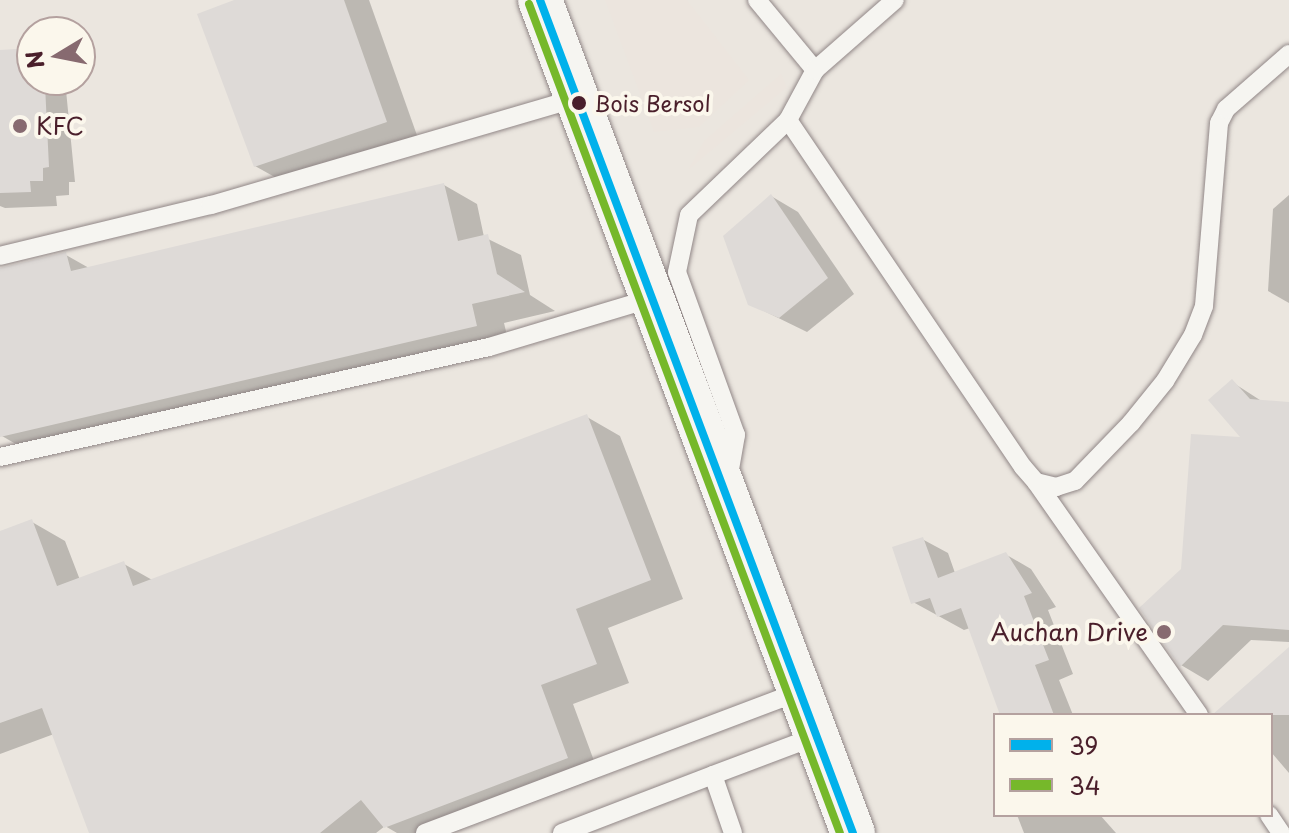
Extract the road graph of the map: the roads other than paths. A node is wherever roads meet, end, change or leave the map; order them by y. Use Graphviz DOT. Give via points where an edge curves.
graph roads {
  1 [pos="540,0"];
  2 [pos="757,0"];
  3 [pos="895,0"];
  4 [pos="1289,54"];
  5 [pos="815,70"];
  6 [pos="577,98"];
  7 [pos="788,120"];
  8 [pos="0,256"];
  9 [pos="652,298"];
  10 [pos="0,457"];
  11 [pos="1036,482"];
  12 [pos="726,494"];
  13 [pos="800,691"];
  14 [pos="1198,713"];
  15 [pos="817,736"];
  16 [pos="713,775"];
  17 [pos="425,833"];
  18 [pos="562,833"];
  19 [pos="733,833"];
  20 [pos="853,833"];
  1 -- 6 [label="street"];
  2 -- 5 [label="lane"];
  3 -- 5 [label="lane"];
  4 -- 11 [label="lane" via="1226,109 1219,123 1204,306 1179,358 1131,423 1075,481 1056,487"];
  5 -- 7 [label="lane"];
  6 -- 8 [label="lane" via="211,205"];
  6 -- 9 [label="street"];
  7 -- 11 [label="lane"];
  7 -- 12 [label="lane" via="709,191 689,215 677,253 677,272 736,435"];
  9 -- 10 [label="lane" via="489,347"];
  9 -- 12 [label="street"];
  11 -- 14 [label="lane"];
  12 -- 13 [label="street"];
  13 -- 15 [label="street"];
  13 -- 17 [label="lane"];
  15 -- 16 [label="lane"];
  15 -- 20 [label="street"];
  16 -- 18 [label="lane"];
  16 -- 19 [label="lane"];
}
